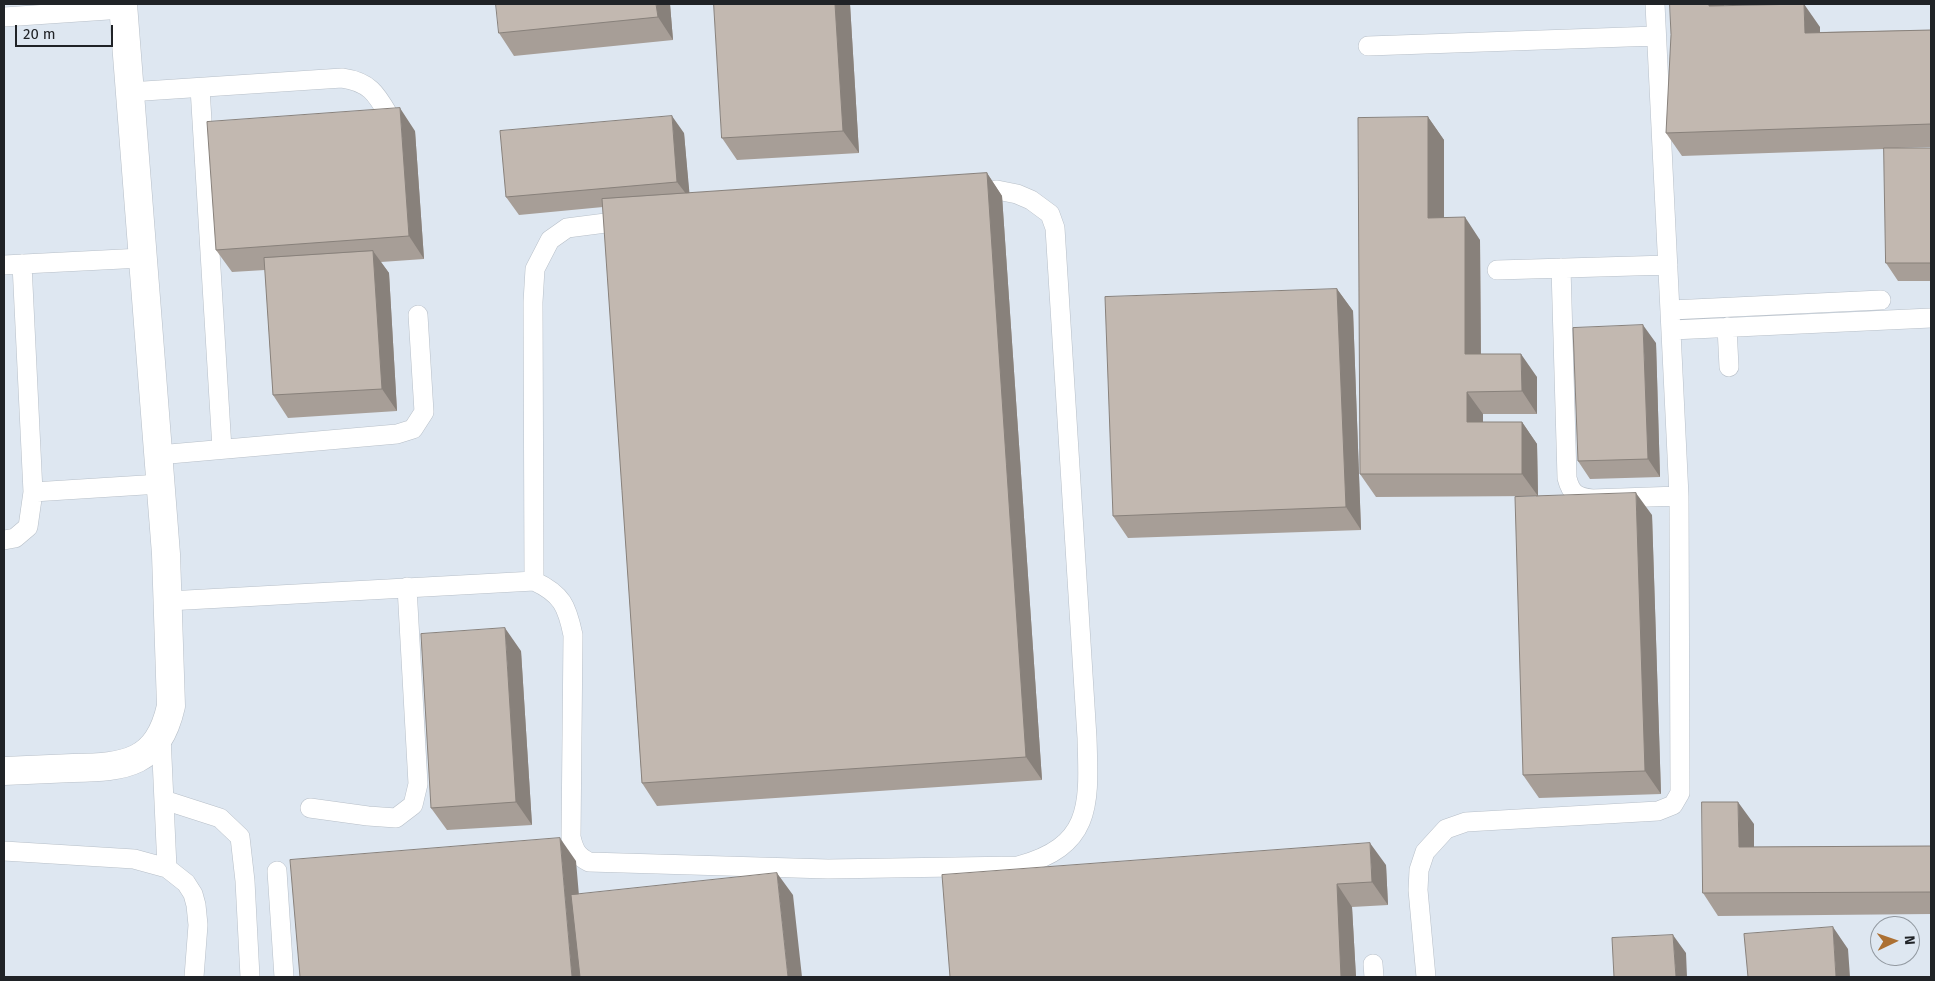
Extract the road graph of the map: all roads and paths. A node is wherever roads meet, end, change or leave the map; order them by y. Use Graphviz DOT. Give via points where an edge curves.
graph roads {
  1 [pos="1654,4"];
  2 [pos="123,7"];
  3 [pos="4,17"];
  4 [pos="1656,36"];
  5 [pos="1368,46"];
  6 [pos="200,88"];
  7 [pos="129,92"];
  8 [pos="391,118"];
  9 [pos="958,193"];
  10 [pos="645,219"];
  11 [pos="142,258"];
  12 [pos="13,265"];
  13 [pos="1668,265"];
  14 [pos="1561,268"];
  15 [pos="1497,270"];
  16 [pos="1881,300"];
  17 [pos="1671,310"];
  18 [pos="418,315"];
  19 [pos="1931,318"];
  20 [pos="1727,327"];
  21 [pos="1672,330"];
  22 [pos="1729,367"];
  23 [pos="222,450"];
  24 [pos="158,455"];
  25 [pos="160,484"];
  26 [pos="33,492"];
  27 [pos="1679,496"];
  28 [pos="4,540"];
  29 [pos="534,581"];
  30 [pos="407,588"];
  31 [pos="168,601"];
  32 [pos="161,736"];
  33 [pos="4,771"];
  34 [pos="164,800"];
  35 [pos="310,808"];
  36 [pos="4,851"];
  37 [pos="167,868"];
  38 [pos="277,871"];
  39 [pos="1425,975"];
  40 [pos="194,977"];
  41 [pos="250,977"];
  42 [pos="284,977"];
  1 -- 4 [label="lane"];
  2 -- 3 [label="lane"];
  2 -- 7 [label="street"];
  4 -- 5 [label="lane"];
  4 -- 13 [label="lane"];
  6 -- 7 [label="lane"];
  6 -- 8 [label="lane" via="342,78 357,80 375,92"];
  6 -- 23 [label="lane"];
  7 -- 11 [label="street"];
  9 -- 29 [label="lane" via="996,190 1017,194 1042,206 1050,214 1054,228 1088,787 1086,810 1078,829 1057,851 1018,866 828,869 588,862 574,849 572,838 573,636 560,598"];
  10 -- 29 [label="lane" via="567,228 550,240 535,269"];
  11 -- 12 [label="lane"];
  11 -- 24 [label="street"];
  12 -- 26 [label="lane"];
  13 -- 14 [label="lane"];
  13 -- 17 [label="lane"];
  14 -- 15 [label="lane"];
  14 -- 27 [label="lane" via="1567,478 1570,488 1579,497 1592,499"];
  16 -- 17 [label="lane"];
  17 -- 21 [label="lane"];
  18 -- 23 [label="lane" via="424,412 413,429 397,434"];
  19 -- 20 [label="lane"];
  20 -- 21 [label="lane"];
  20 -- 22 [label="lane"];
  21 -- 27 [label="lane"];
  23 -- 24 [label="lane"];
  24 -- 25 [label="street"];
  25 -- 26 [label="lane"];
  25 -- 31 [label="street"];
  26 -- 28 [label="lane" via="28,527 15,538"];
  27 -- 39 [label="lane" via="1680,793 1673,805 1658,811 1466,822 1446,829 1425,852 1419,870"];
  29 -- 30 [label="lane"];
  30 -- 31 [label="lane"];
  30 -- 35 [label="lane" via="418,784 413,805 396,818"];
  31 -- 32 [label="street" via="171,706"];
  32 -- 33 [label="street" via="142,756 129,763 97,768"];
  32 -- 34 [label="lane"];
  34 -- 37 [label="lane"];
  34 -- 41 [label="lane" via="220,818 240,837"];
  36 -- 37 [label="lane" via="134,860"];
  37 -- 40 [label="lane" via="186,883 195,900 198,925"];
  38 -- 42 [label="lane"];
}
